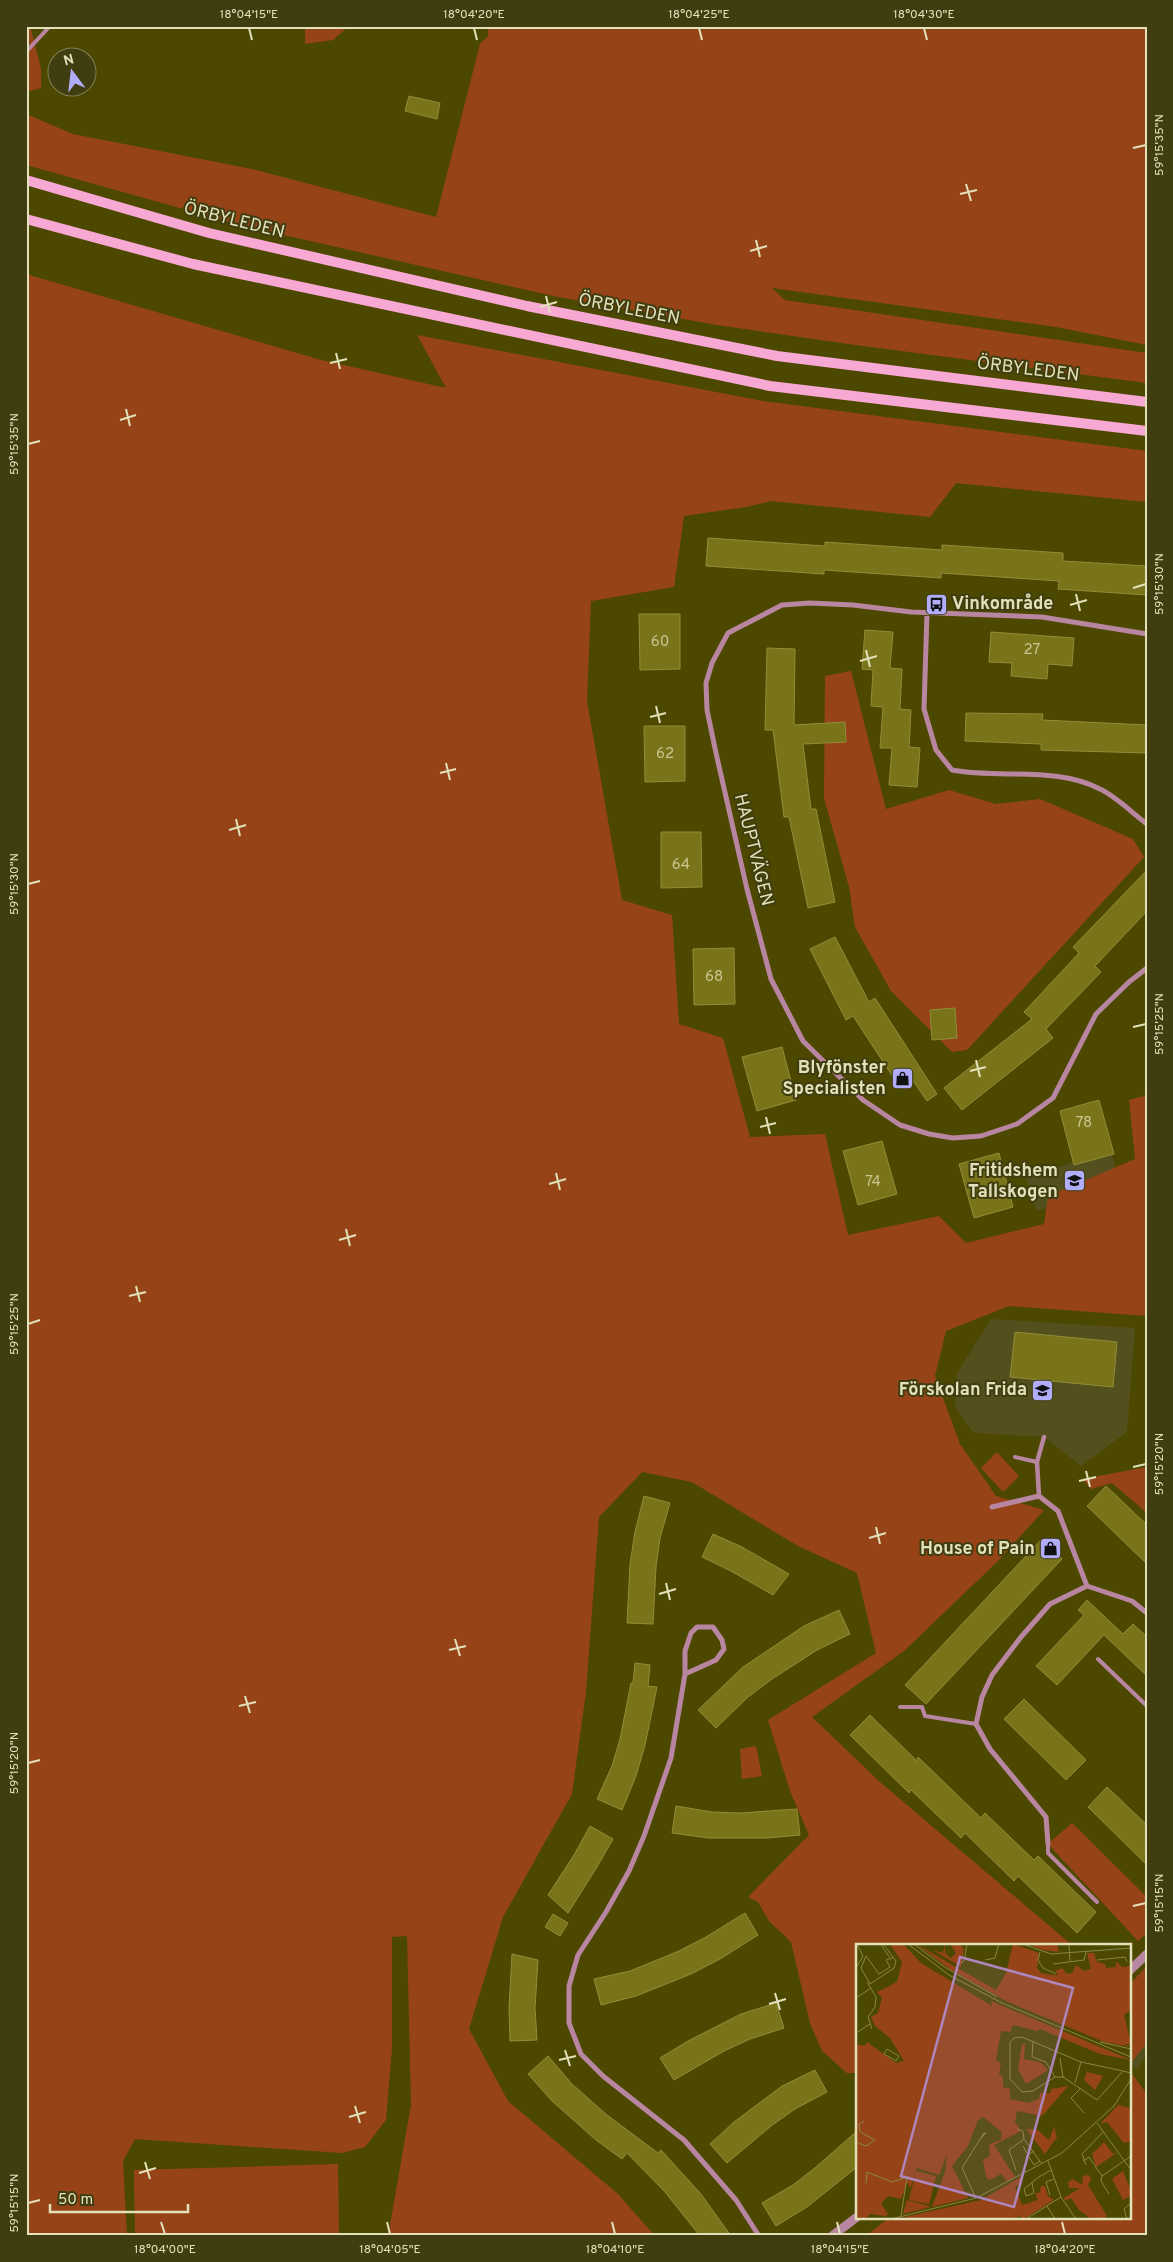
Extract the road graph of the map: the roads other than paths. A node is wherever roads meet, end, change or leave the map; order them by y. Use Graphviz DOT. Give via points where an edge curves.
graph roads {
  1 [pos="50,26"];
  2 [pos="26,52"];
  3 [pos="26,180"];
  4 [pos="26,219"];
  5 [pos="1147,402"];
  6 [pos="1147,431"];
  7 [pos="927,612"];
  8 [pos="1147,634"];
  9 [pos="1147,824"];
  10 [pos="1147,968"];
  11 [pos="1044,1437"];
  12 [pos="1015,1457"];
  13 [pos="1037,1462"];
  14 [pos="1039,1496"];
  15 [pos="992,1507"];
  16 [pos="1088,1586"];
  17 [pos="1147,1613"];
  18 [pos="1098,1659"];
  19 [pos="685,1674"];
  20 [pos="1147,1706"];
  21 [pos="900,1707"];
  22 [pos="976,1724"];
  23 [pos="1048,1844"];
  24 [pos="1097,1902"];
  25 [pos="1147,1954"];
  26 [pos="1130,1970"];
  27 [pos="856,2219"];
  28 [pos="758,2236"];
  29 [pos="832,2236"];
  1 -- 2 [label="lane"];
  3 -- 5 [label="main road, ÖRBYLEDEN" via="208,233 527,306 768,354"];
  4 -- 6 [label="main road" via="193,264 770,386"];
  7 -- 8 [label="street, HAUPTVÄGEN" via="1042,617"];
  7 -- 9 [label="street" via="924,709 936,750 952,770 976,775 1060,776 1101,789"];
  7 -- 10 [label="street, HAUPTVÄGEN" via="853,605 782,605 728,633 712,663 706,683 707,710 716,753 771,979 803,1042 863,1100 900,1125 952,1138 981,1136 1017,1124 1053,1098 1096,1014"];
  11 -- 13 [label="street"];
  12 -- 13 [label="lane"];
  13 -- 14 [label="street"];
  14 -- 15 [label="street"];
  14 -- 16 [label="street" via="1058,1511"];
  16 -- 17 [label="street" via="1132,1601"];
  16 -- 22 [label="street" via="1050,1604 1021,1637 992,1675 982,1697"];
  18 -- 20 [label="lane"];
  19 -- 19 [label="street" via="716,1660 724,1649 713,1627 698,1628 691,1633 685,1651"];
  19 -- 28 [label="street" via="671,1758 644,1836 617,1894 577,1957 569,1986 570,2023 581,2054 603,2076 684,2140 736,2200"];
  21 -- 22 [label="lane" via="922,1707 925,1716"];
  22 -- 23 [label="street" via="990,1749 1046,1817"];
  23 -- 24 [label="lane" via="1048,1853"];
  25 -- 26 [label="street"];
  27 -- 29 [label="street"];
}
